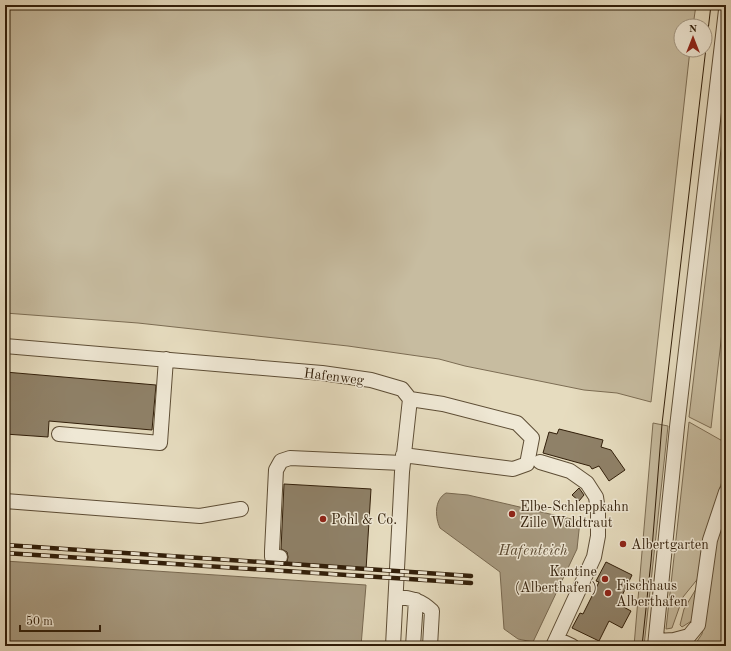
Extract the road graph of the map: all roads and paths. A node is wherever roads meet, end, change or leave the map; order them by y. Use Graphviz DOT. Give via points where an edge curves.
graph roads {
  1 [pos="726,10"];
  2 [pos="5,346"];
  3 [pos="166,359"];
  4 [pos="410,399"];
  5 [pos="59,434"];
  6 [pos="403,459"];
  7 [pos="540,462"];
  8 [pos="726,492"];
  9 [pos="5,501"];
  10 [pos="241,509"];
  11 [pos="280,557"];
  12 [pos="396,597"];
  13 [pos="416,600"];
  14 [pos="555,642"];
  15 [pos="655,643"];
  16 [pos="393,646"];
  17 [pos="413,646"];
  18 [pos="430,646"];
  19 [pos="572,646"];
  1 -- 15 [label="street" via="677,427"];
  2 -- 3 [label="street, Hafenweg"];
  3 -- 4 [label="street, Hafenweg" via="371,380 402,389"];
  3 -- 5 [label="street" via="160,443"];
  4 -- 6 [label="street"];
  4 -- 6 [label="street" via="443,404 517,423 532,438 527,464 513,469"];
  6 -- 11 [label="street" via="290,458 281,461 276,470 272,551 272,557"];
  6 -- 12 [label="street"];
  7 -- 14 [label="street" via="570,471 587,483 596,497 598,511 598,536 594,557"];
  8 -- 15 [label="street" via="710,540 698,625 689,636"];
  9 -- 10 [label="street" via="200,516"];
  12 -- 13 [label="street"];
  12 -- 16 [label="street"];
  13 -- 17 [label="street"];
  13 -- 18 [label="street" via="424,603 432,611"];
  14 -- 19 [label="street"];
}
